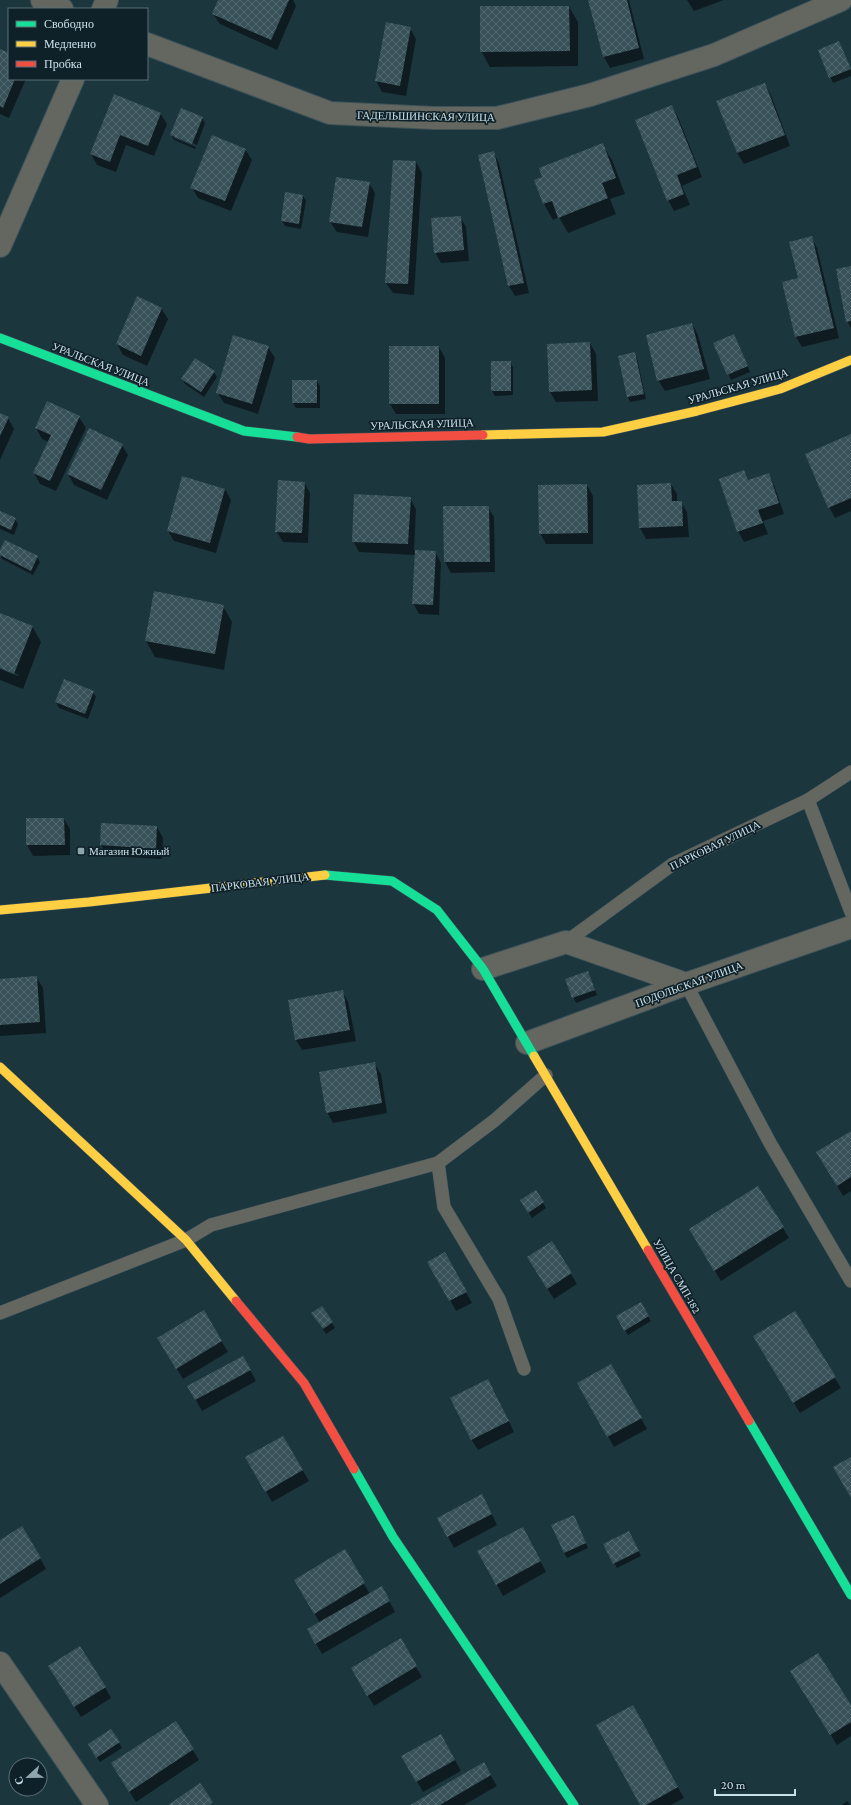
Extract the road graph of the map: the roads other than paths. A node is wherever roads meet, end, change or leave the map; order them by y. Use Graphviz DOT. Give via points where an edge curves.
graph roads {
  1 [pos="42,0"];
  2 [pos="841,0"];
  3 [pos="60,8"];
  4 [pos="148,44"];
  5 [pos="73,80"];
  6 [pos="0,246"];
  7 [pos="0,338"];
  8 [pos="851,360"];
  9 [pos="851,772"];
  10 [pos="808,800"];
  11 [pos="0,910"];
  12 [pos="851,912"];
  13 [pos="851,927"];
  14 [pos="566,942"];
  15 [pos="483,969"];
  16 [pos="686,984"];
  17 [pos="527,1043"];
  18 [pos="0,1067"];
  19 [pos="546,1075"];
  20 [pos="438,1163"];
  21 [pos="186,1240"];
  22 [pos="851,1281"];
  23 [pos="0,1313"];
  24 [pos="524,1369"];
  25 [pos="851,1596"];
  26 [pos="0,1663"];
  27 [pos="97,1805"];
  28 [pos="574,1805"];
  1 -- 3 [label="street"];
  2 -- 4 [label="street, ГАДЕЛЬШИНСКАЯ УЛИЦА" via="714,55 590,95 498,118 330,113"];
  5 -- 6 [label="street"];
  7 -- 8 [label="street, УРАЛЬСКАЯ УЛИЦА" via="244,431 309,439 603,432 780,389"];
  9 -- 10 [label="lane, ПАРКОВАЯ УЛИЦА"];
  10 -- 12 [label="lane"];
  10 -- 14 [label="lane, ПАРКОВАЯ УЛИЦА" via="673,864"];
  11 -- 15 [label="street, ПАРКОВАЯ УЛИЦА" via="320,875 392,881 437,910"];
  13 -- 16 [label="street, ПОДОЛЬСКАЯ УЛИЦА"];
  14 -- 15 [label="street"];
  14 -- 16 [label="street"];
  15 -- 17 [label="street, УЛИЦА СМП-182"];
  16 -- 17 [label="street, ПОДОЛЬСКАЯ УЛИЦА"];
  16 -- 22 [label="lane" via="770,1143"];
  17 -- 19 [label="street, УЛИЦА СМП-182"];
  18 -- 21 [label="street"];
  19 -- 20 [label="lane" via="495,1120"];
  19 -- 25 [label="street, УЛИЦА СМП-182"];
  20 -- 21 [label="lane" via="211,1225"];
  20 -- 24 [label="lane" via="444,1207 499,1299"];
  21 -- 23 [label="lane"];
  21 -- 28 [label="street" via="304,1383 393,1537"];
  26 -- 27 [label="street"];
}
